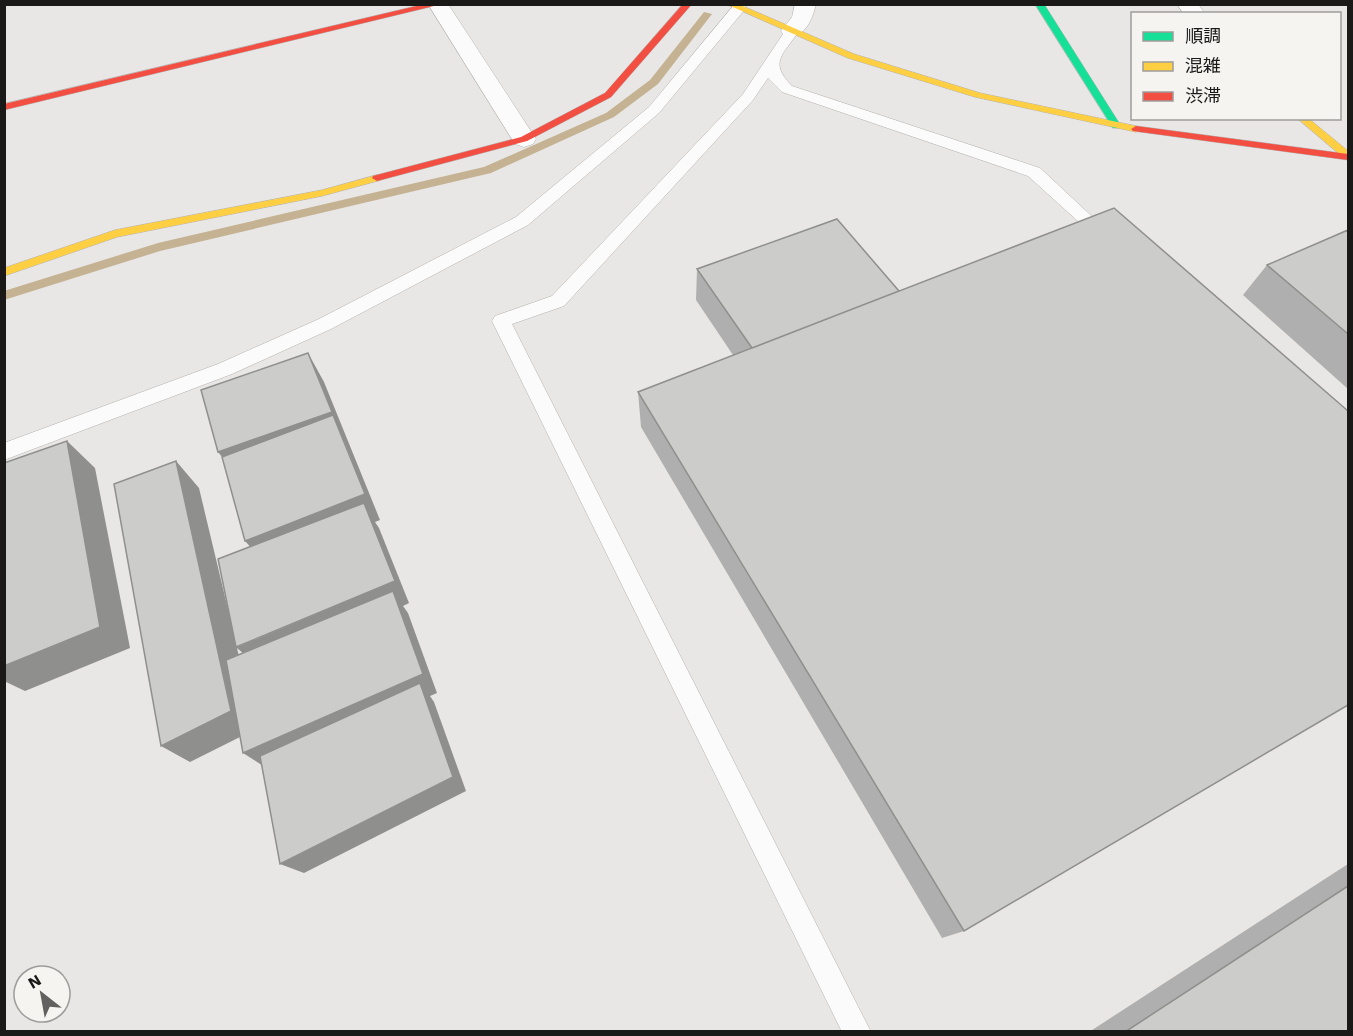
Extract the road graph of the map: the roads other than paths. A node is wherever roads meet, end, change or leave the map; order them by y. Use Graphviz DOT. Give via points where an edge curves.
graph roads {
  1 [pos="688,4"];
  2 [pos="806,4"];
  3 [pos="1039,4"];
  4 [pos="438,5"];
  5 [pos="734,6"];
  6 [pos="792,31"];
  7 [pos="771,63"];
  8 [pos="4,107"];
  9 [pos="1303,120"];
  10 [pos="1116,126"];
  11 [pos="524,139"];
  12 [pos="1348,157"];
  13 [pos="1122,251"];
  14 [pos="4,272"];
  15 [pos="4,452"];
  16 [pos="857,1032"];
  1 -- 11 [label="street" via="608,95"];
  2 -- 6 [label="street"];
  3 -- 10 [label="street"];
  4 -- 8 [label="street"];
  4 -- 11 [label="street"];
  5 -- 6 [label="street"];
  5 -- 15 [label="lane" via="654,110 522,221 325,324 129,407"];
  6 -- 7 [label="lane"];
  6 -- 10 [label="street" via="851,56 978,95"];
  7 -- 13 [label="lane" via="772,74 787,90 1034,172"];
  7 -- 16 [label="lane" via="748,97 558,301 501,321"];
  9 -- 12 [label="street"];
  10 -- 12 [label="street"];
  11 -- 14 [label="street" via="322,193 115,234"];
}
